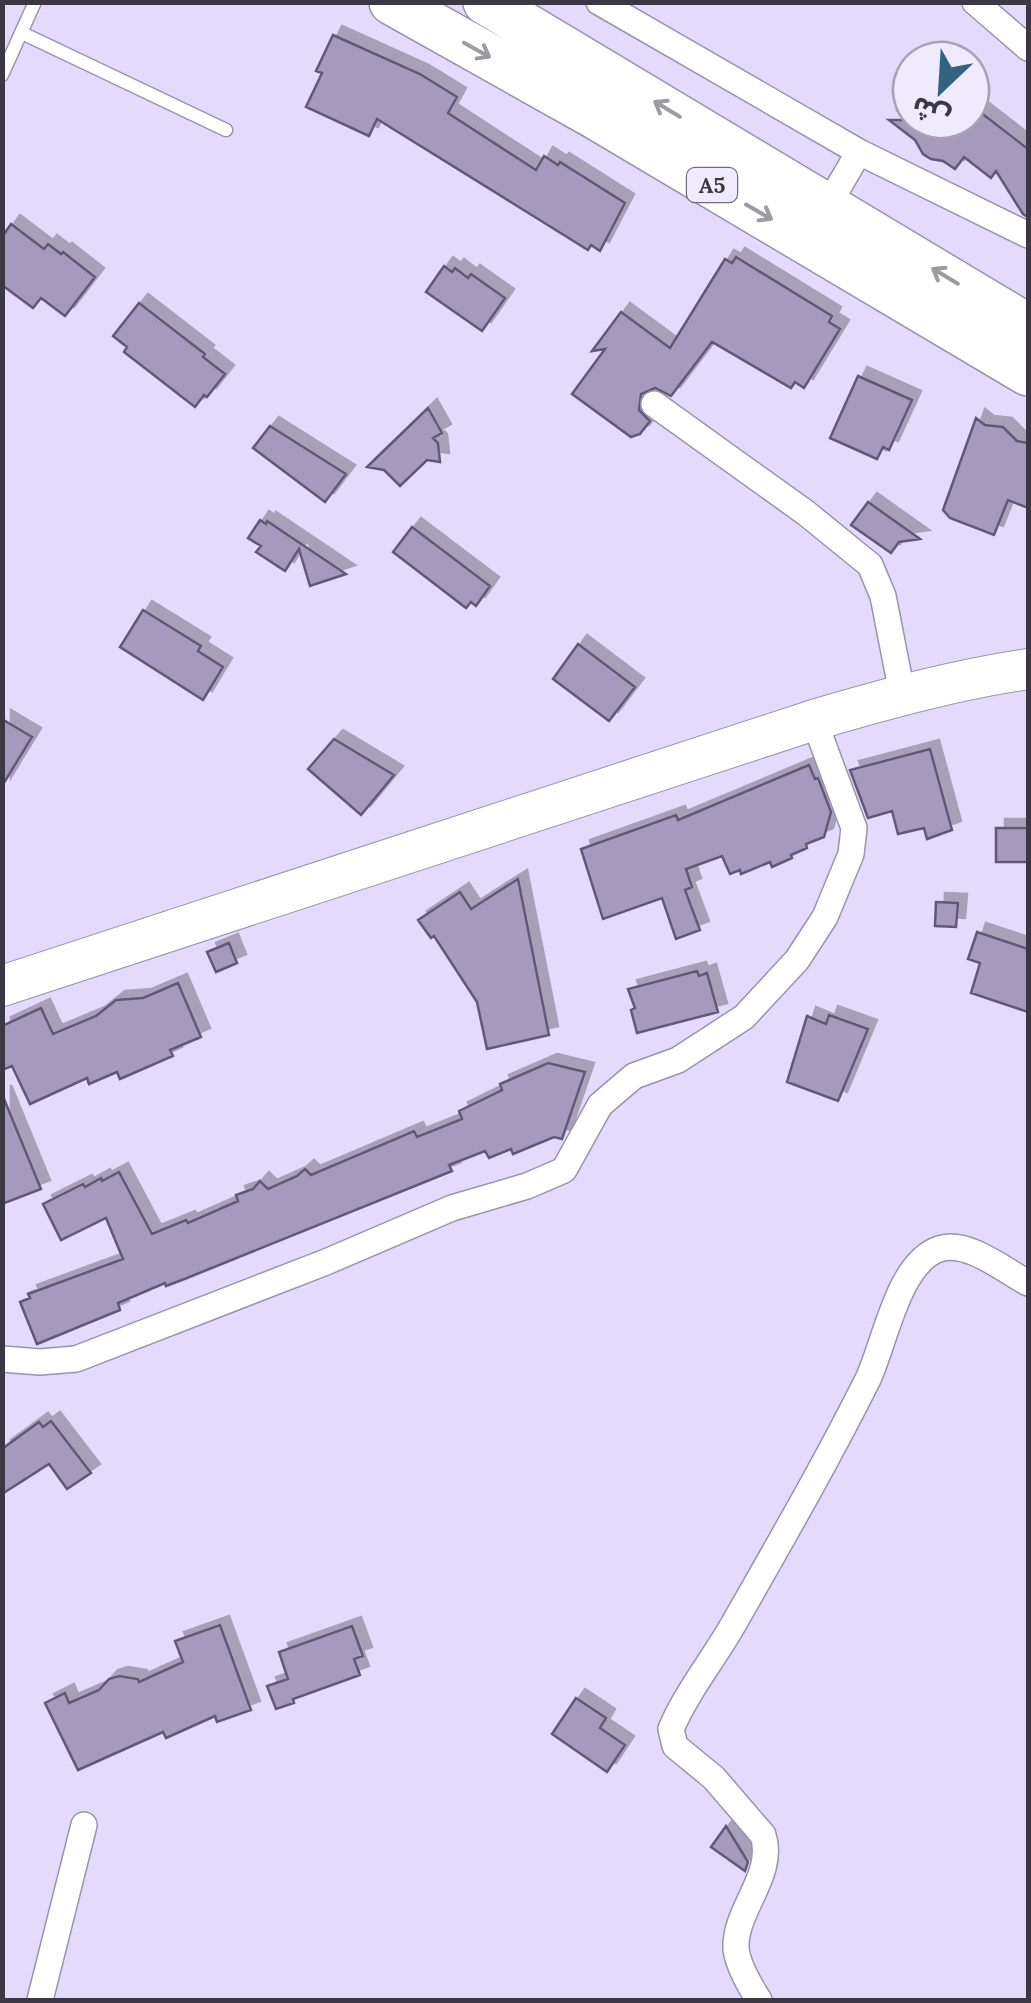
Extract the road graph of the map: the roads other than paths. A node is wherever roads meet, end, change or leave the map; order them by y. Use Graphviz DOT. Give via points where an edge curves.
graph roads {
  1 [pos="35,2"];
  2 [pos="392,2"];
  3 [pos="486,2"];
  4 [pos="599,2"];
  5 [pos="975,2"];
  6 [pos="22,33"];
  7 [pos="1028,48"];
  8 [pos="2,75"];
  9 [pos="226,130"];
  10 [pos="859,152"];
  11 [pos="828,205"];
  12 [pos="1028,235"];
  13 [pos="1028,327"];
  14 [pos="1028,374"];
  15 [pos="654,404"];
  16 [pos="1028,669"];
  17 [pos="902,694"];
  18 [pos="814,720"];
  19 [pos="2,986"];
  20 [pos="1028,1284"];
  21 [pos="2,1359"];
  22 [pos="84,1826"];
  23 [pos="40,2000"];
  24 [pos="758,2000"];
  1 -- 6 [label="lane"];
  2 -- 14 [label="highway, A5, one-way"];
  11 -- 3 [label="highway, A5, one-way"];
  4 -- 10 [label="street"];
  5 -- 7 [label="street"];
  6 -- 8 [label="lane"];
  6 -- 9 [label="lane"];
  10 -- 11 [label="street"];
  10 -- 12 [label="street"];
  13 -- 11 [label="highway, A5, one-way"];
  15 -- 17 [label="street" via="870,565 883,596"];
  16 -- 17 [label="main road"];
  17 -- 18 [label="main road"];
  18 -- 19 [label="main road"];
  18 -- 21 [label="street" via="854,828 851,854 825,917 797,960 744,1018 678,1060 634,1076 600,1104 564,1170 452,1208 76,1359"];
  20 -- 24 [label="street" via="950,1247 937,1249 913,1270 851,1412 671,1729 675,1746 763,1834 762,1871 736,1951"];
  22 -- 23 [label="street"];
}
